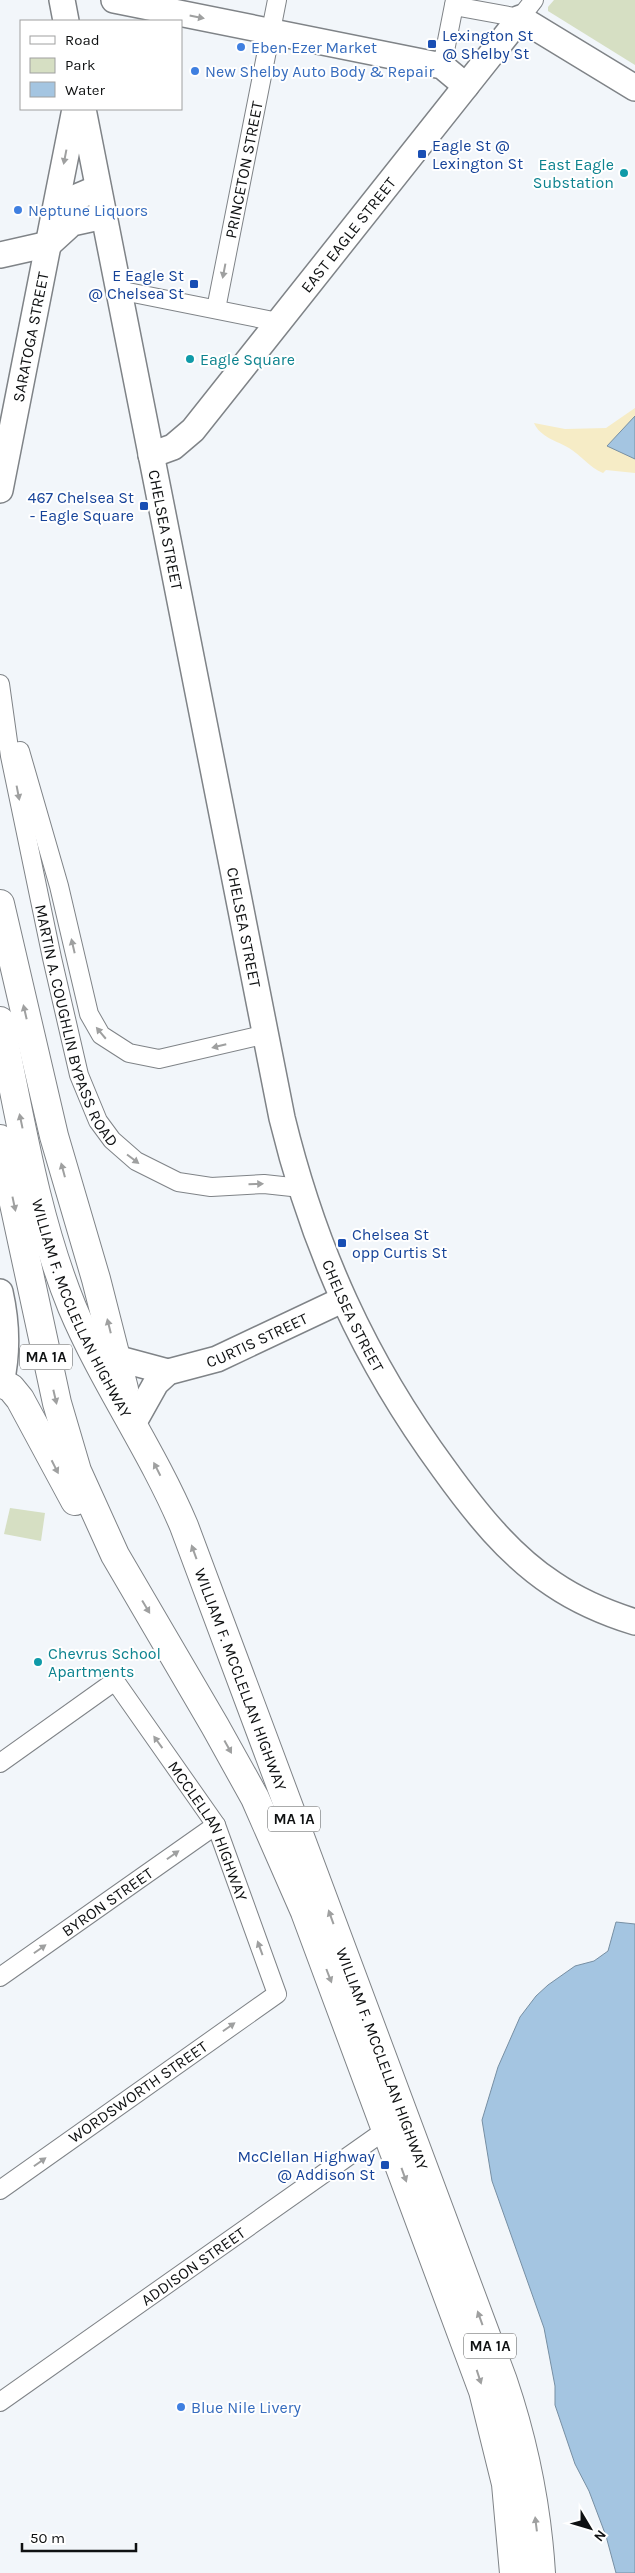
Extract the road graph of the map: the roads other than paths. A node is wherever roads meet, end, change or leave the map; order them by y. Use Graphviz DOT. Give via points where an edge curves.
graph roads {
  1 [pos="62,0"];
  2 [pos="114,0"];
  3 [pos="278,0"];
  4 [pos="455,3"];
  5 [pos="527,9"];
  6 [pos="66,20"];
  7 [pos="271,32"];
  8 [pos="442,66"];
  9 [pos="466,86"];
  10 [pos="635,88"];
  11 [pos="75,110"];
  12 [pos="83,110"];
  13 [pos="98,188"];
  14 [pos="54,215"];
  15 [pos="104,216"];
  16 [pos="49,244"];
  17 [pos="0,254"];
  18 [pos="118,290"];
  19 [pos="216,309"];
  20 [pos="278,322"];
  21 [pos="6,431"];
  22 [pos="151,455"];
  23 [pos="0,490"];
  24 [pos="0,684"];
  25 [pos="5,710"];
  26 [pos="0,904"];
  27 [pos="7,958"];
  28 [pos="0,1021"];
  29 [pos="267,1034"];
  30 [pos="0,1139"];
  31 [pos="302,1188"];
  32 [pos="0,1292"];
  33 [pos="342,1300"];
  34 [pos="104,1355"];
  35 [pos="168,1372"];
  36 [pos="0,1385"];
  37 [pos="133,1424"];
  38 [pos="121,1565"];
  39 [pos="635,1622"];
  40 [pos="0,1763"];
  41 [pos="216,1825"];
  42 [pos="0,1977"];
  43 [pos="277,1994"];
  44 [pos="388,2129"];
  45 [pos="0,2190"];
  46 [pos="0,2402"];
  47 [pos="514,2573"];
  48 [pos="541,2573"];
  1 -- 6 [label="main road"];
  2 -- 7 [label="main road, one-way"];
  3 -- 7 [label="street, PRINCETON STREET"];
  4 -- 5 [label="street"];
  4 -- 8 [label="street"];
  5 -- 9 [label="main road, EAST EAGLE STREET"];
  5 -- 10 [label="main road"];
  7 -- 8 [label="main road"];
  7 -- 19 [label="street, PRINCETON STREET, one-way"];
  8 -- 9 [label="main road"];
  9 -- 20 [label="main road, EAST EAGLE STREET"];
  11 -- 14 [label="main road, SARATOGA STREET, one-way"];
  12 -- 13 [label="main road, CHELSEA STREET"];
  13 -- 14 [label="main road" via="72,199"];
  13 -- 15 [label="main road, CHELSEA STREET"];
  14 -- 16 [label="main road, SARATOGA STREET"];
  15 -- 16 [label="main road" via="72,223"];
  15 -- 18 [label="main road, CHELSEA STREET"];
  16 -- 17 [label="main road"];
  16 -- 21 [label="main road, SARATOGA STREET"];
  18 -- 19 [label="street"];
  18 -- 22 [label="main road, CHELSEA STREET"];
  19 -- 20 [label="street"];
  20 -- 22 [label="main road, EAST EAGLE STREET" via="187,436 166,451"];
  21 -- 23 [label="main road, SARATOGA STREET"];
  22 -- 29 [label="main road, CHELSEA STREET"];
  24 -- 25 [label="street, MARTIN A. COUGHLIN BYPASS ROAD"];
  29 -- 25 [label="street, MARTIN A. COUGHLIN BYPASS ROAD, one-way" via="159,1059 129,1054 101,1035 89,1014 49,849"];
  25 -- 31 [label="street, MARTIN A. COUGHLIN BYPASS ROAD, one-way" via="10,756 60,994 79,1075 98,1121 112,1140 136,1162 178,1182 211,1187 256,1184"];
  26 -- 27 [label="highway"];
  34 -- 27 [label="highway, one-way" via="54,1136"];
  34 -- 28 [label="highway, WILLIAM F. MCCLELLAN HIGHWAY / MA 1A, one-way" via="69,1298 44,1226"];
  29 -- 31 [label="main road, CHELSEA STREET" via="282,1118"];
  30 -- 38 [label="highway, WILLIAM F. MCCLELLAN HIGHWAY / MA 1A, one-way" via="64,1430 92,1509"];
  31 -- 33 [label="main road, CHELSEA STREET"];
  32 -- 36 [label="main road" via="6,1326 6,1361"];
  33 -- 35 [label="main road, CURTIS STREET" via="205,1363"];
  33 -- 39 [label="main road, CHELSEA STREET" via="402,1407 450,1478 498,1536 553,1584 587,1604"];
  34 -- 35 [label="main road, CURTIS STREET"];
  34 -- 37 [label="highway, WILLIAM F. MCCLELLAN HIGHWAY / MA 1A"];
  35 -- 37 [label="main road" via="156,1383"];
  36 -- 38 [label="highway, one-way" via="11,1388 20,1399 76,1504"];
  48 -- 37 [label="highway, WILLIAM F. MCCLELLAN HIGHWAY / MA 1A, one-way" via="531,2489 520,2435 503,2381 189,1538 167,1487"];
  38 -- 44 [label="highway, WILLIAM F. MCCLELLAN HIGHWAY / MA 1A, one-way" via="229,1749 272,1834"];
  41 -- 40 [label="street, MCCLELLAN HIGHWAY, one-way" via="115,1682"];
  42 -- 41 [label="street, BYRON STREET, one-way"];
  43 -- 41 [label="street, MCCLELLAN HIGHWAY, one-way"];
  45 -- 43 [label="street, WORDSWORTH STREET, one-way"];
  44 -- 46 [label="street, ADDISON STREET"];
  44 -- 47 [label="highway, WILLIAM F. MCCLELLAN HIGHWAY / MA 1A, one-way" via="488,2405 506,2484"];
}
